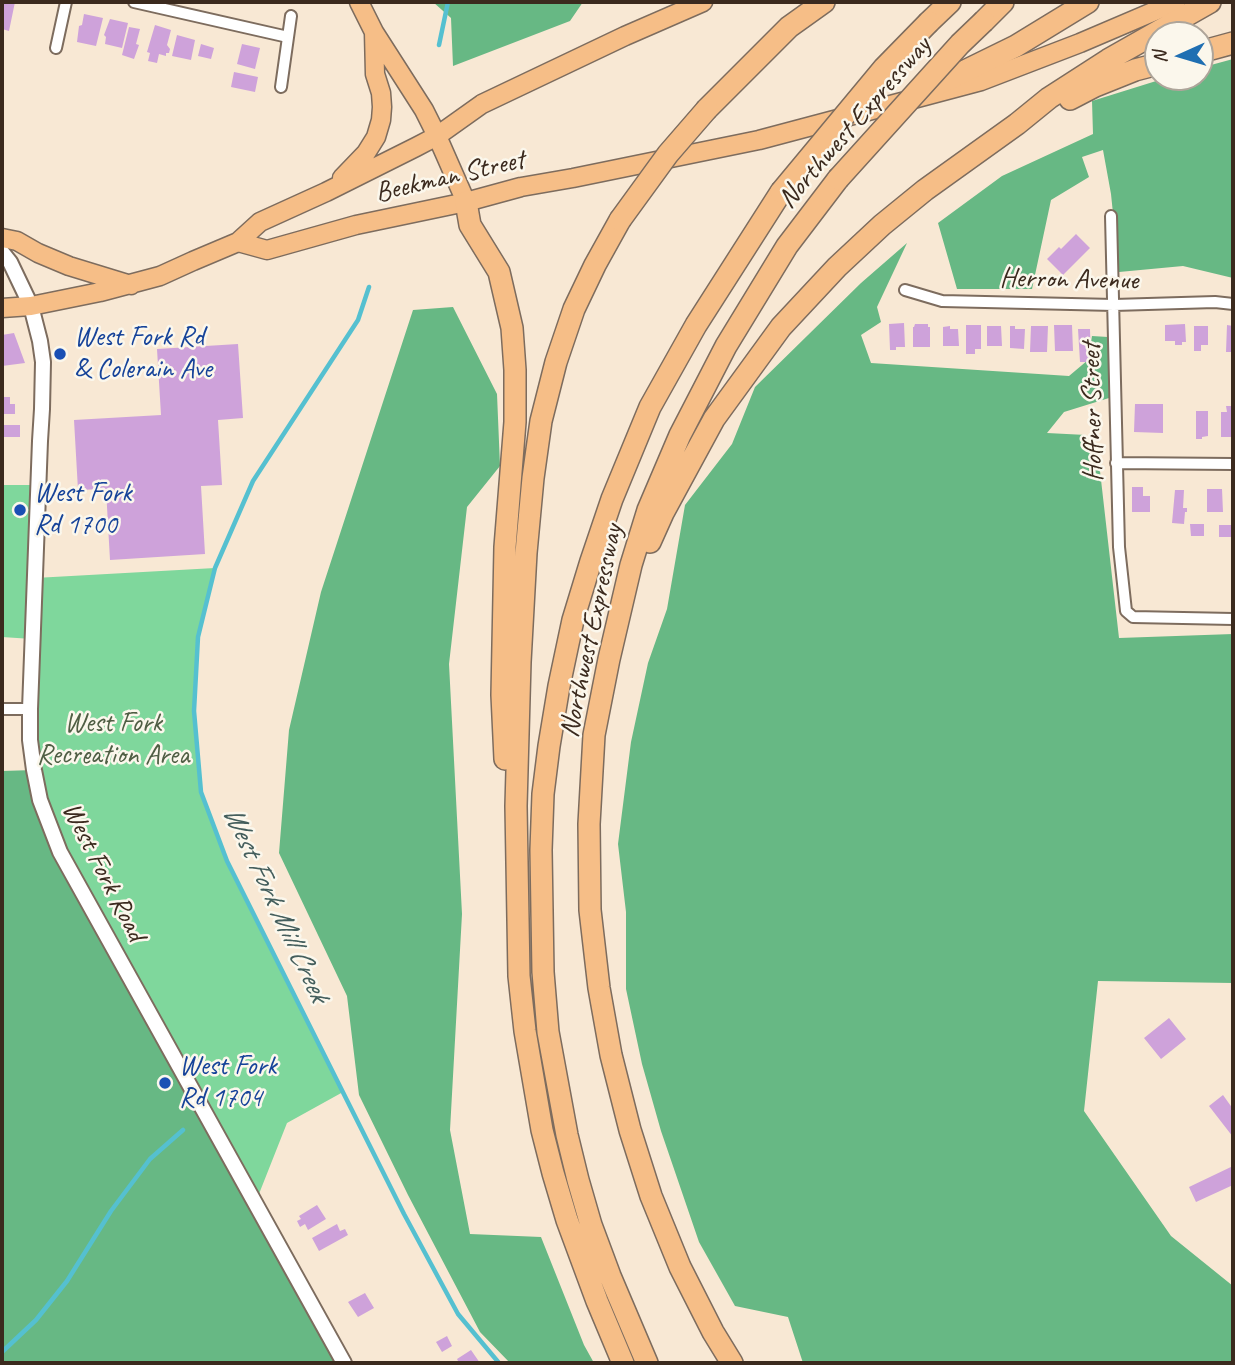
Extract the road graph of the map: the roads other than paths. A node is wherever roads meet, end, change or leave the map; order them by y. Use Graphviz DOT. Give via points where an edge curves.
graph roads {
  1 [pos="66,2"];
  2 [pos="134,2"];
  3 [pos="359,2"];
  4 [pos="703,2"];
  5 [pos="824,2"];
  6 [pos="950,2"];
  7 [pos="1003,2"];
  8 [pos="1088,2"];
  9 [pos="1175,2"];
  10 [pos="1210,2"];
  11 [pos="291,16"];
  12 [pos="374,32"];
  13 [pos="288,37"];
  14 [pos="1233,43"];
  15 [pos="56,48"];
  16 [pos="1214,48"];
  17 [pos="1144,68"];
  18 [pos="281,87"];
  19 [pos="899,103"];
  20 [pos="1017,124"];
  21 [pos="437,136"];
  22 [pos="326,192"];
  23 [pos="466,202"];
  24 [pos="1111,216"];
  25 [pos="2,238"];
  26 [pos="238,242"];
  27 [pos="2,252"];
  28 [pos="131,285"];
  29 [pos="905,290"];
  30 [pos="1233,304"];
  31 [pos="1114,305"];
  32 [pos="31,306"];
  33 [pos="2,308"];
  34 [pos="1116,463"];
  35 [pos="1233,464"];
  36 [pos="1233,619"];
  37 [pos="609,659"];
  38 [pos="2,709"];
  39 [pos="30,709"];
  40 [pos="517,850"];
  41 [pos="344,1363"];
  42 [pos="623,1363"];
  43 [pos="647,1363"];
  44 [pos="732,1363"];
  1 -- 15 [label="street"];
  2 -- 13 [label="street"];
  3 -- 12 [label="main road"];
  4 -- 21 [label="main road, Beekman Street" via="482,104"];
  5 -- 40 [label="highway, bridge" via="789,27 668,154 620,220 574,309 541,421 533,478 521,649"];
  6 -- 43 [label="highway, Northwest Expressway, bridge" via="884,68 781,192 696,325 650,407 612,499 573,620 544,794 543,972 548,1032 587,1214"];
  7 -- 37 [label="highway, Northwest Expressway, bridge" via="838,178 787,246 726,346 648,510"];
  8 -- 19 [label="highway" via="1016,46"];
  9 -- 19 [label="main road, Beekman Street" via="993,76"];
  10 -- 20 [label="highway" via="1098,66"];
  11 -- 13 [label="street"];
  12 -- 21 [label="main road"];
  12 -- 22 [label="main road" via="382,107 376,137 352,169"];
  13 -- 18 [label="street"];
  14 -- 16 [label="highway"];
  17 -- 20 [label="highway"];
  19 -- 23 [label="main road, Beekman Street" via="759,140"];
  20 -- 37 [label="highway" via="882,225 781,327 714,419 663,513"];
  21 -- 22 [label="main road, Beekman Street"];
  21 -- 23 [label="main road"];
  22 -- 26 [label="main road, Beekman Street" via="260,222"];
  23 -- 26 [label="main road, Beekman Street" via="267,250"];
  23 -- 40 [label="highway" via="470,225 499,272 512,328 515,422 505,547 502,695 509,814"];
  24 -- 31 [label="street, Hoffner Street"];
  25 -- 28 [label="main road"];
  26 -- 28 [label="main road"];
  27 -- 32 [label="street, West Fork Road"];
  28 -- 32 [label="main road"];
  29 -- 31 [label="street, Herron Avenue" via="942,301"];
  30 -- 31 [label="street, Herron Avenue"];
  31 -- 34 [label="street, Hoffner Street"];
  32 -- 33 [label="main road"];
  32 -- 39 [label="street, West Fork Road" via="40,341 43,383"];
  34 -- 35 [label="street"];
  34 -- 36 [label="street, Hoffner Street" via="1126,611 1133,617"];
  37 -- 44 [label="highway, Northwest Expressway" via="594,735 589,824 590,910 599,988 629,1130 650,1196 680,1267"];
  38 -- 39 [label="street"];
  39 -- 41 [label="street, West Fork Road" via="40,800 60,852"];
  40 -- 42 [label="highway" via="519,976 542,1130 568,1220"];
}
